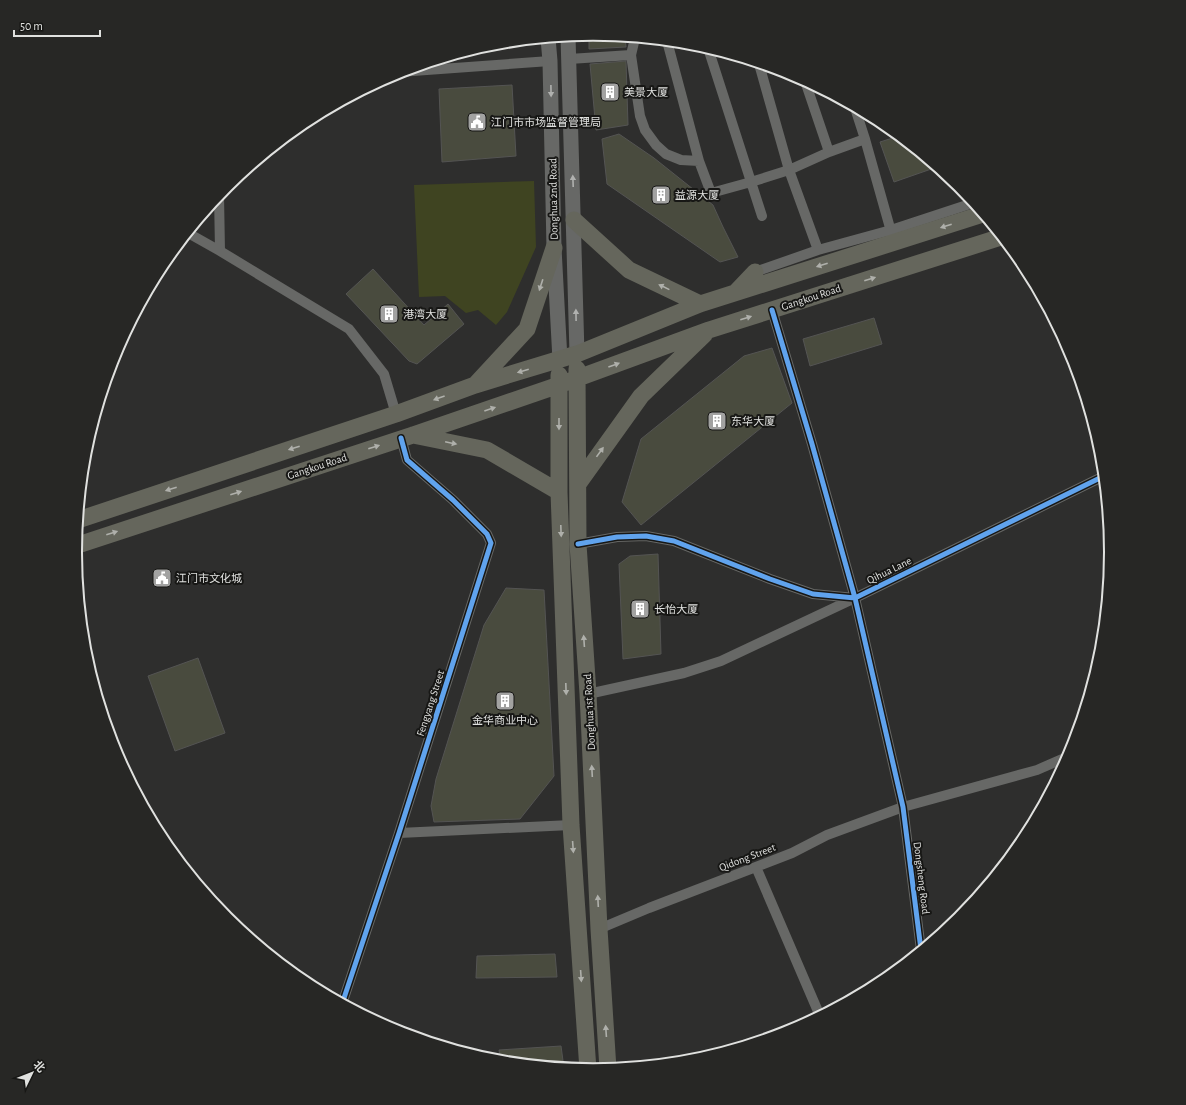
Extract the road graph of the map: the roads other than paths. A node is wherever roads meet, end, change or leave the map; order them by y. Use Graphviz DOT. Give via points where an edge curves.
graph roads {
  1 [pos="568,42"];
  2 [pos="548,43"];
  3 [pos="634,43"];
  4 [pos="668,47"];
  5 [pos="630,55"];
  6 [pos="710,55"];
  7 [pos="569,59"];
  8 [pos="550,62"];
  9 [pos="428,68"];
  10 [pos="761,69"];
  11 [pos="808,89"];
  12 [pos="857,115"];
  13 [pos="865,139"];
  14 [pos="829,152"];
  15 [pos="699,162"];
  16 [pos="789,170"];
  17 [pos="751,182"];
  18 [pos="219,203"];
  19 [pos="969,205"];
  20 [pos="978,215"];
  21 [pos="762,216"];
  22 [pos="574,220"];
  23 [pos="192,235"];
  24 [pos="892,236"];
  25 [pos="997,238"];
  26 [pos="554,248"];
  27 [pos="818,250"];
  28 [pos="220,251"];
  29 [pos="755,272"];
  30 [pos="775,280"];
  31 [pos="735,293"];
  32 [pos="700,304"];
  33 [pos="778,308"];
  34 [pos="709,330"];
  35 [pos="577,354"];
  36 [pos="560,360"];
  37 [pos="577,379"];
  38 [pos="475,385"];
  39 [pos="559,385"];
  40 [pos="396,414"];
  41 [pos="331,436"];
  42 [pos="407,436"];
  43 [pos="337,459"];
  44 [pos="1099,479"];
  45 [pos="578,484"];
  46 [pos="560,492"];
  47 [pos="83,518"];
  48 [pos="82,544"];
  49 [pos="578,544"];
  50 [pos="854,598"];
  51 [pos="588,694"];
  52 [pos="1061,760"];
  53 [pos="903,807"];
  54 [pos="571,825"];
  55 [pos="399,833"];
  56 [pos="756,867"];
  57 [pos="599,929"];
  58 [pos="920,945"];
  59 [pos="344,999"];
  60 [pos="818,1011"];
  61 [pos="588,1064"];
  62 [pos="608,1064"];
  1 -- 7 [label="main road, Donghua 2nd Road"];
  2 -- 8 [label="main road, Donghua 2nd Road"];
  3 -- 5 [label="street"];
  4 -- 15 [label="street"];
  5 -- 7 [label="street"];
  5 -- 15 [label="street" via="640,116 645,130 666,154 681,160"];
  6 -- 17 [label="street"];
  22 -- 7 [label="main road, Donghua 2nd Road, one-way"];
  8 -- 9 [label="street"];
  8 -- 26 [label="main road, Donghua 2nd Road, one-way"];
  10 -- 16 [label="street"];
  11 -- 14 [label="street"];
  12 -- 13 [label="street"];
  13 -- 14 [label="street"];
  13 -- 24 [label="street"];
  14 -- 16 [label="street"];
  15 -- 17 [label="street" via="711,193"];
  16 -- 17 [label="street"];
  16 -- 27 [label="street"];
  17 -- 21 [label="street"];
  18 -- 28 [label="street"];
  19 -- 24 [label="street"];
  20 -- 24 [label="main road, one-way"];
  32 -- 22 [label="main road, one-way" via="629,270"];
  35 -- 22 [label="main road, Donghua 2nd Road, one-way"];
  23 -- 28 [label="street"];
  24 -- 27 [label="street"];
  24 -- 30 [label="main road, one-way"];
  33 -- 25 [label="main road, Gangkou Road, one-way"];
  26 -- 36 [label="main road, Donghua 2nd Road"];
  26 -- 38 [label="main road, one-way" via="527,329"];
  27 -- 29 [label="street"];
  28 -- 40 [label="street" via="350,329 384,374"];
  29 -- 31 [label="main road"];
  30 -- 31 [label="main road"];
  30 -- 33 [label="main road"];
  31 -- 32 [label="main road"];
  32 -- 35 [label="main road"];
  34 -- 33 [label="main road, Gangkou Road, one-way"];
  33 -- 50 [label="street, Dongsheng Road"];
  37 -- 34 [label="main road, Gangkou Road, one-way"];
  45 -- 34 [label="main road, one-way" via="641,396"];
  35 -- 36 [label="main road"];
  35 -- 37 [label="main road, Donghua 1st Road"];
  36 -- 38 [label="main road, one-way"];
  36 -- 39 [label="main road, Donghua 1st Road"];
  37 -- 39 [label="main road, Gangkou Road"];
  37 -- 45 [label="main road, Donghua 1st Road"];
  38 -- 40 [label="main road, one-way"];
  42 -- 39 [label="main road, Gangkou Road, one-way"];
  39 -- 46 [label="main road, Donghua 1st Road, one-way"];
  40 -- 41 [label="main road"];
  41 -- 43 [label="main road"];
  41 -- 47 [label="main road, one-way"];
  43 -- 42 [label="main road, Gangkou Road, one-way"];
  42 -- 46 [label="main road, one-way" via="487,450"];
  42 -- 55 [label="street, Fengyang Street" via="407,460 453,500 487,534 491,543"];
  48 -- 43 [label="main road, Gangkou Road, one-way"];
  44 -- 50 [label="street, Qihua Lane"];
  45 -- 49 [label="main road, Donghua 1st Road"];
  46 -- 54 [label="main road, Donghua 1st Road, one-way"];
  49 -- 50 [label="street" via="617,537 646,536 674,541 813,594"];
  51 -- 49 [label="main road, Donghua 1st Road, one-way"];
  50 -- 51 [label="street, Qihua Lane" via="721,661 684,673"];
  50 -- 53 [label="street, Dongsheng Road"];
  57 -- 51 [label="main road, Donghua 1st Road, one-way"];
  52 -- 53 [label="street, Qidong Street" via="1037,770"];
  53 -- 56 [label="street, Qidong Street" via="827,835 792,853"];
  53 -- 58 [label="street, Dongsheng Road"];
  54 -- 55 [label="street"];
  54 -- 61 [label="main road, Donghua 1st Road, one-way"];
  55 -- 59 [label="street, Fengyang Street"];
  56 -- 57 [label="street, Qidong Street"];
  56 -- 60 [label="street"];
  62 -- 57 [label="main road, Donghua 1st Road, one-way"];
}
